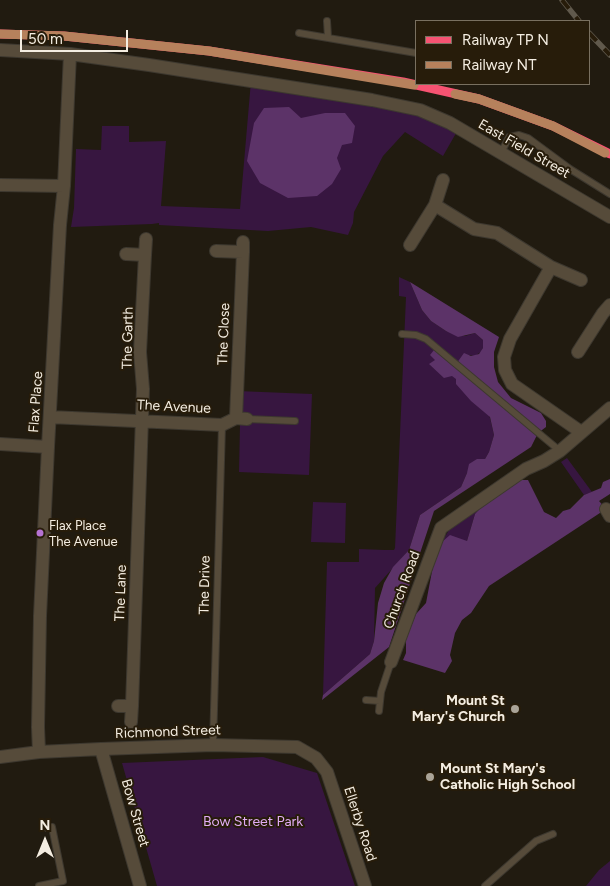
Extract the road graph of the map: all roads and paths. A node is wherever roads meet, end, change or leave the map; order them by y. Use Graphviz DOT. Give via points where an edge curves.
graph roads {
  1 [pos="327,21"];
  2 [pos="299,33"];
  3 [pos="328,37"];
  4 [pos="0,50"];
  5 [pos="415,53"];
  6 [pos="70,54"];
  7 [pos="500,153"];
  8 [pos="442,180"];
  9 [pos="0,185"];
  10 [pos="64,186"];
  11 [pos="610,194"];
  12 [pos="435,205"];
  13 [pos="610,217"];
  14 [pos="146,239"];
  15 [pos="410,245"];
  16 [pos="216,251"];
  17 [pos="126,254"];
  18 [pos="146,255"];
  19 [pos="551,267"];
  20 [pos="581,280"];
  21 [pos="610,305"];
  22 [pos="402,334"];
  23 [pos="578,352"];
  24 [pos="610,408"];
  25 [pos="50,417"];
  26 [pos="241,418"];
  27 [pos="142,421"];
  28 [pos="295,421"];
  29 [pos="222,425"];
  30 [pos="581,432"];
  31 [pos="0,444"];
  32 [pos="48,447"];
  33 [pos="560,451"];
  34 [pos="391,662"];
  35 [pos="366,700"];
  36 [pos="380,701"];
  37 [pos="118,706"];
  38 [pos="132,706"];
  39 [pos="379,711"];
  40 [pos="131,722"];
  41 [pos="213,745"];
  42 [pos="102,749"];
  43 [pos="39,752"];
  44 [pos="0,757"];
  45 [pos="327,772"];
  46 [pos="47,828"];
  47 [pos="553,834"];
  48 [pos="38,886"];
  49 [pos="140,886"];
  50 [pos="365,886"];
  51 [pos="485,886"];
  1 -- 3 [label="lane"];
  2 -- 3 [label="lane"];
  3 -- 5 [label="lane"];
  4 -- 6 [label="street, East Field Street"];
  6 -- 7 [label="street, East Field Street" via="420,110 450,123"];
  6 -- 10 [label="street, Flax Place"];
  7 -- 11 [label="lane" via="509,137 519,135 528,138 570,170"];
  7 -- 13 [label="street, East Field Street"];
  8 -- 12 [label="street"];
  9 -- 10 [label="street"];
  10 -- 25 [label="street, Flax Place"];
  12 -- 15 [label="street"];
  12 -- 19 [label="street" via="474,230 497,233"];
  14 -- 18 [label="street, The Garth"];
  16 -- 26 [label="street, The Close" via="243,247"];
  17 -- 18 [label="street"];
  18 -- 27 [label="street, The Garth" via="140,357"];
  19 -- 20 [label="street"];
  19 -- 30 [label="street" via="510,339 504,357 505,370 512,384"];
  21 -- 23 [label="street"];
  22 -- 33 [label="lane" via="416,335 433,344"];
  24 -- 30 [label="street"];
  25 -- 27 [label="street, The Avenue"];
  25 -- 32 [label="street, Flax Place"];
  26 -- 28 [label="lane, The Avenue"];
  26 -- 29 [label="street, The Avenue"];
  27 -- 29 [label="street, The Avenue"];
  27 -- 38 [label="street, The Lane"];
  29 -- 41 [label="lane, The Drive"];
  30 -- 33 [label="street"];
  31 -- 32 [label="street"];
  32 -- 43 [label="street, Flax Place" via="40,616"];
  33 -- 34 [label="street, Church Road" via="526,469 441,528"];
  34 -- 36 [label="lane"];
  35 -- 36 [label="lane"];
  36 -- 39 [label="lane"];
  37 -- 38 [label="street"];
  38 -- 40 [label="street, The Lane"];
  41 -- 42 [label="street, Richmond Street"];
  41 -- 45 [label="street, Richmond Street" via="297,747 316,758"];
  42 -- 43 [label="street, Richmond Street"];
  42 -- 49 [label="street, Bow Street"];
  43 -- 44 [label="street, Richmond Street"];
  45 -- 50 [label="street, Ellerby Road"];
  46 -- 48 [label="lane" via="52,827 62,880"];
  47 -- 51 [label="lane" via="536,841"];
}
